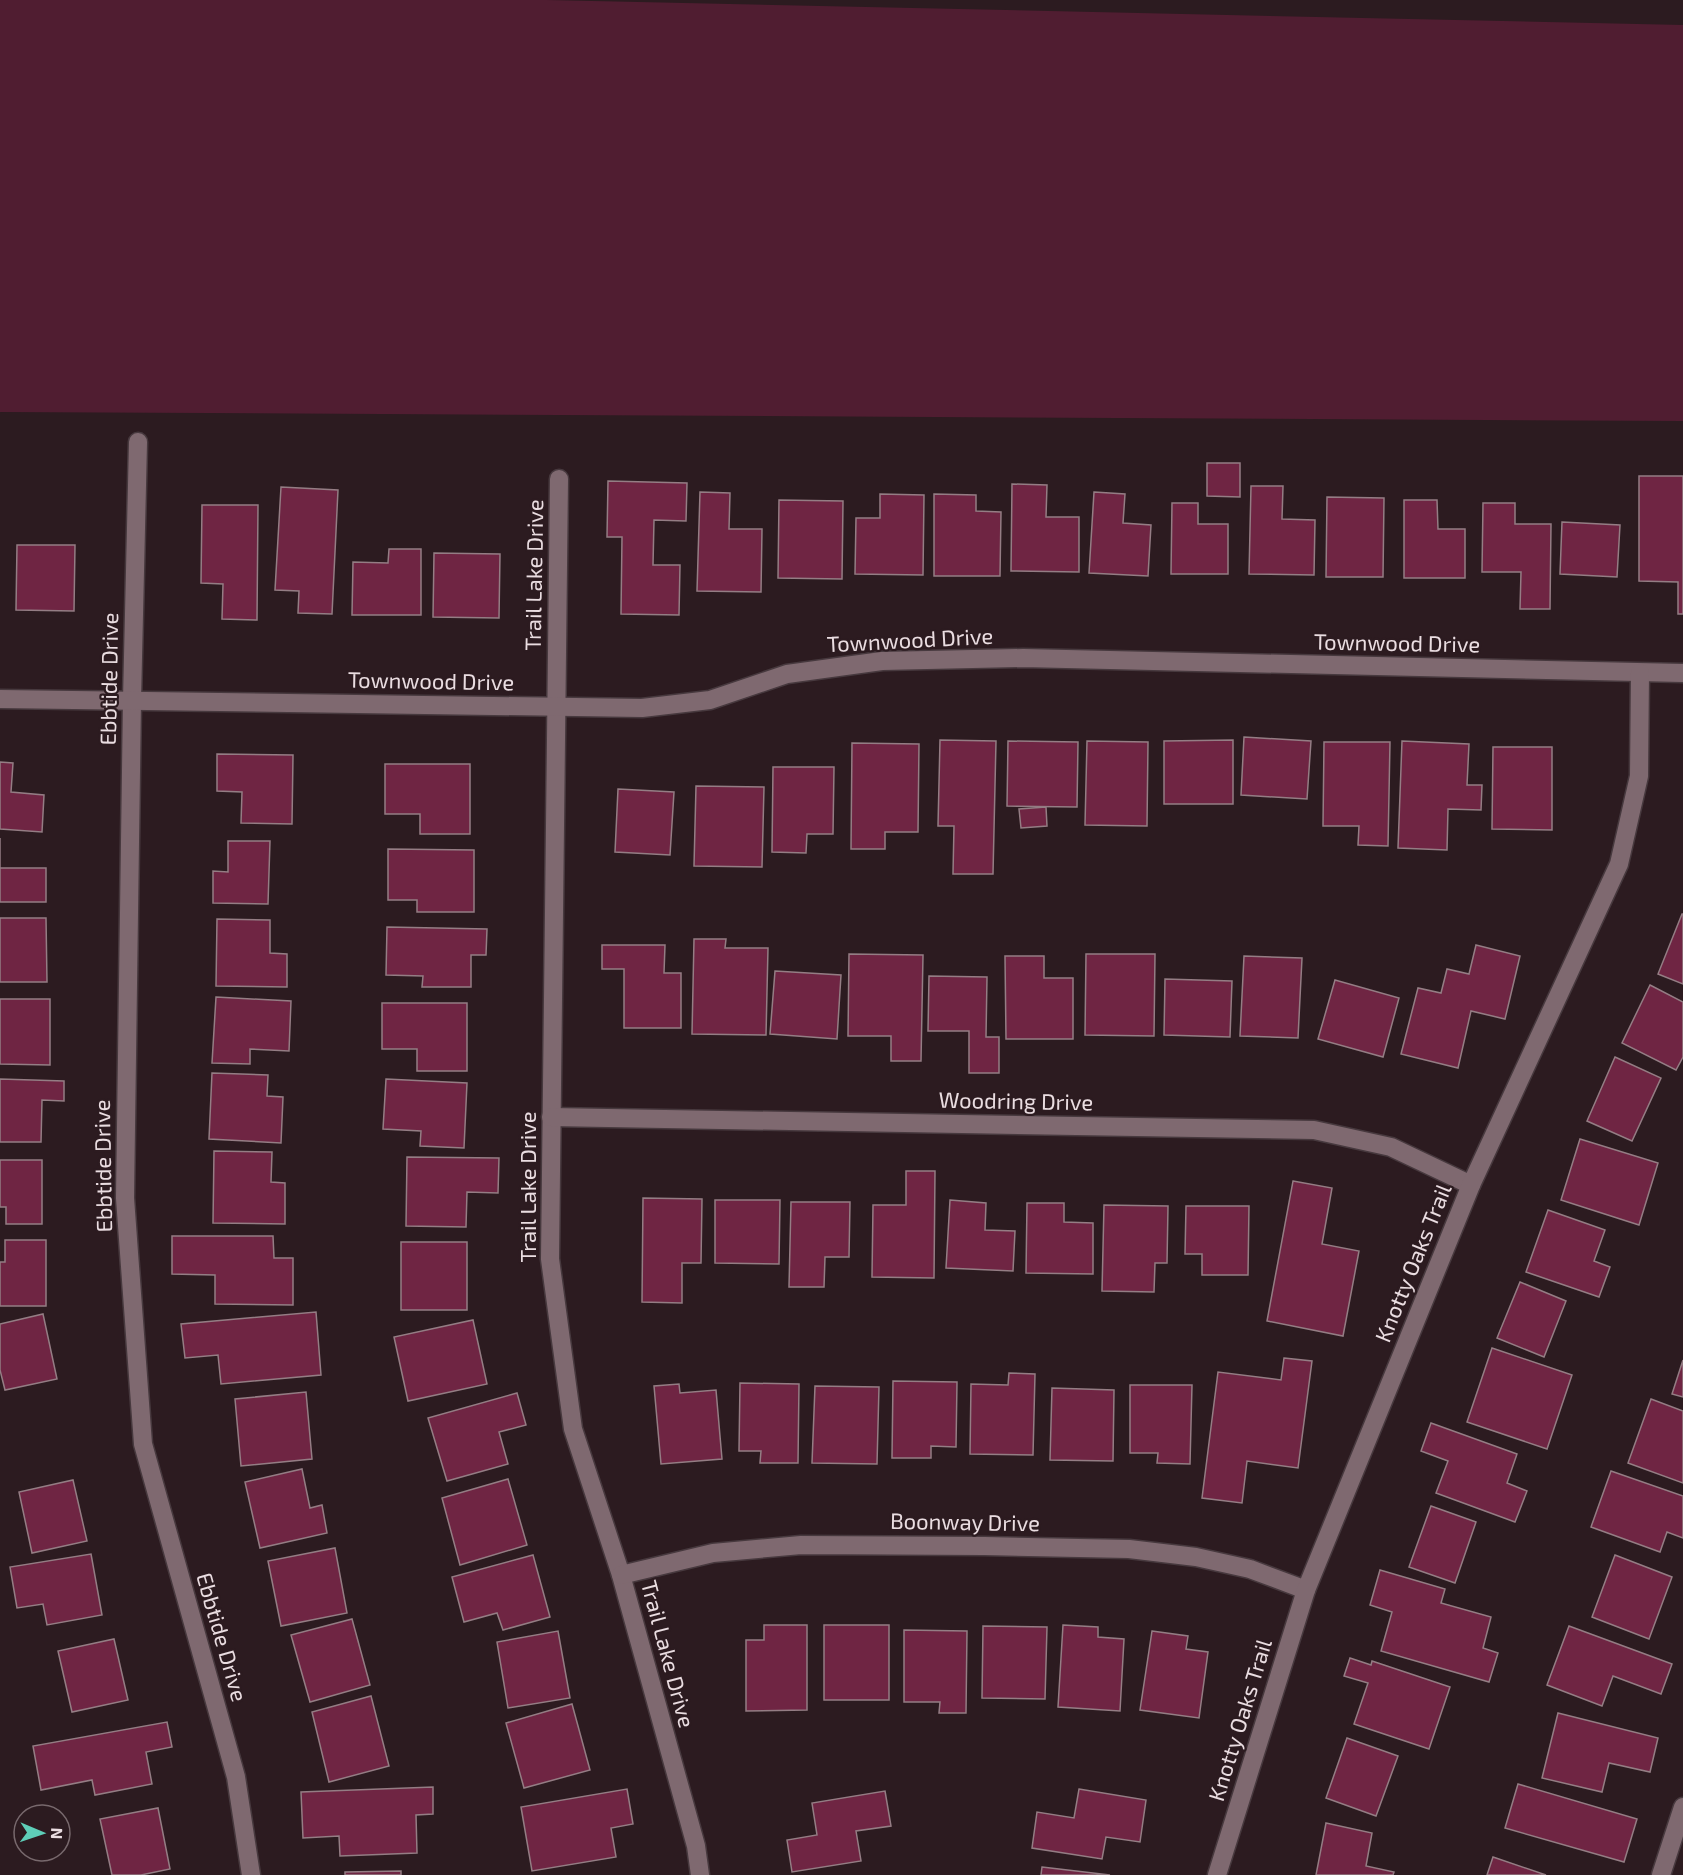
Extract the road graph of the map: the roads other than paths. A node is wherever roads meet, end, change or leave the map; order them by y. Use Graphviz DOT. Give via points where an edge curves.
graph roads {
  1 [pos="138,442"];
  2 [pos="559,479"];
  3 [pos="1640,673"];
  4 [pos="1683,673"];
  5 [pos="0,699"];
  6 [pos="132,700"];
  7 [pos="556,708"];
  8 [pos="551,1117"];
  9 [pos="1471,1185"];
  10 [pos="621,1575"];
  11 [pos="1306,1590"];
  12 [pos="1683,1807"];
  13 [pos="251,1875"];
  14 [pos="700,1875"];
  15 [pos="1217,1875"];
  16 [pos="1661,1875"];
  1 -- 6 [label="street, Ebbtide Drive"];
  2 -- 7 [label="street, Trail Lake Drive"];
  3 -- 4 [label="street, Townwood Drive"];
  3 -- 7 [label="street, Townwood Drive" via="1023,658 882,662 787,674 710,700 642,708"];
  3 -- 9 [label="street, Knotty Oaks Trail" via="1639,776 1619,864"];
  5 -- 6 [label="street, Townwood Drive"];
  6 -- 7 [label="street, Townwood Drive"];
  6 -- 13 [label="street, Ebbtide Drive" via="125,1198 143,1444 236,1777"];
  7 -- 8 [label="street, Trail Lake Drive"];
  8 -- 9 [label="street, Woodring Drive" via="1314,1130 1391,1147"];
  8 -- 10 [label="street, Trail Lake Drive" via="550,1259 573,1430"];
  9 -- 11 [label="street, Knotty Oaks Trail"];
  10 -- 11 [label="street, Boonway Drive" via="713,1553 801,1545 984,1546 1129,1550 1196,1557 1250,1569"];
  10 -- 14 [label="street, Trail Lake Drive" via="696,1846"];
  11 -- 15 [label="street, Knotty Oaks Trail"];
  12 -- 16 [label="street"];
}
